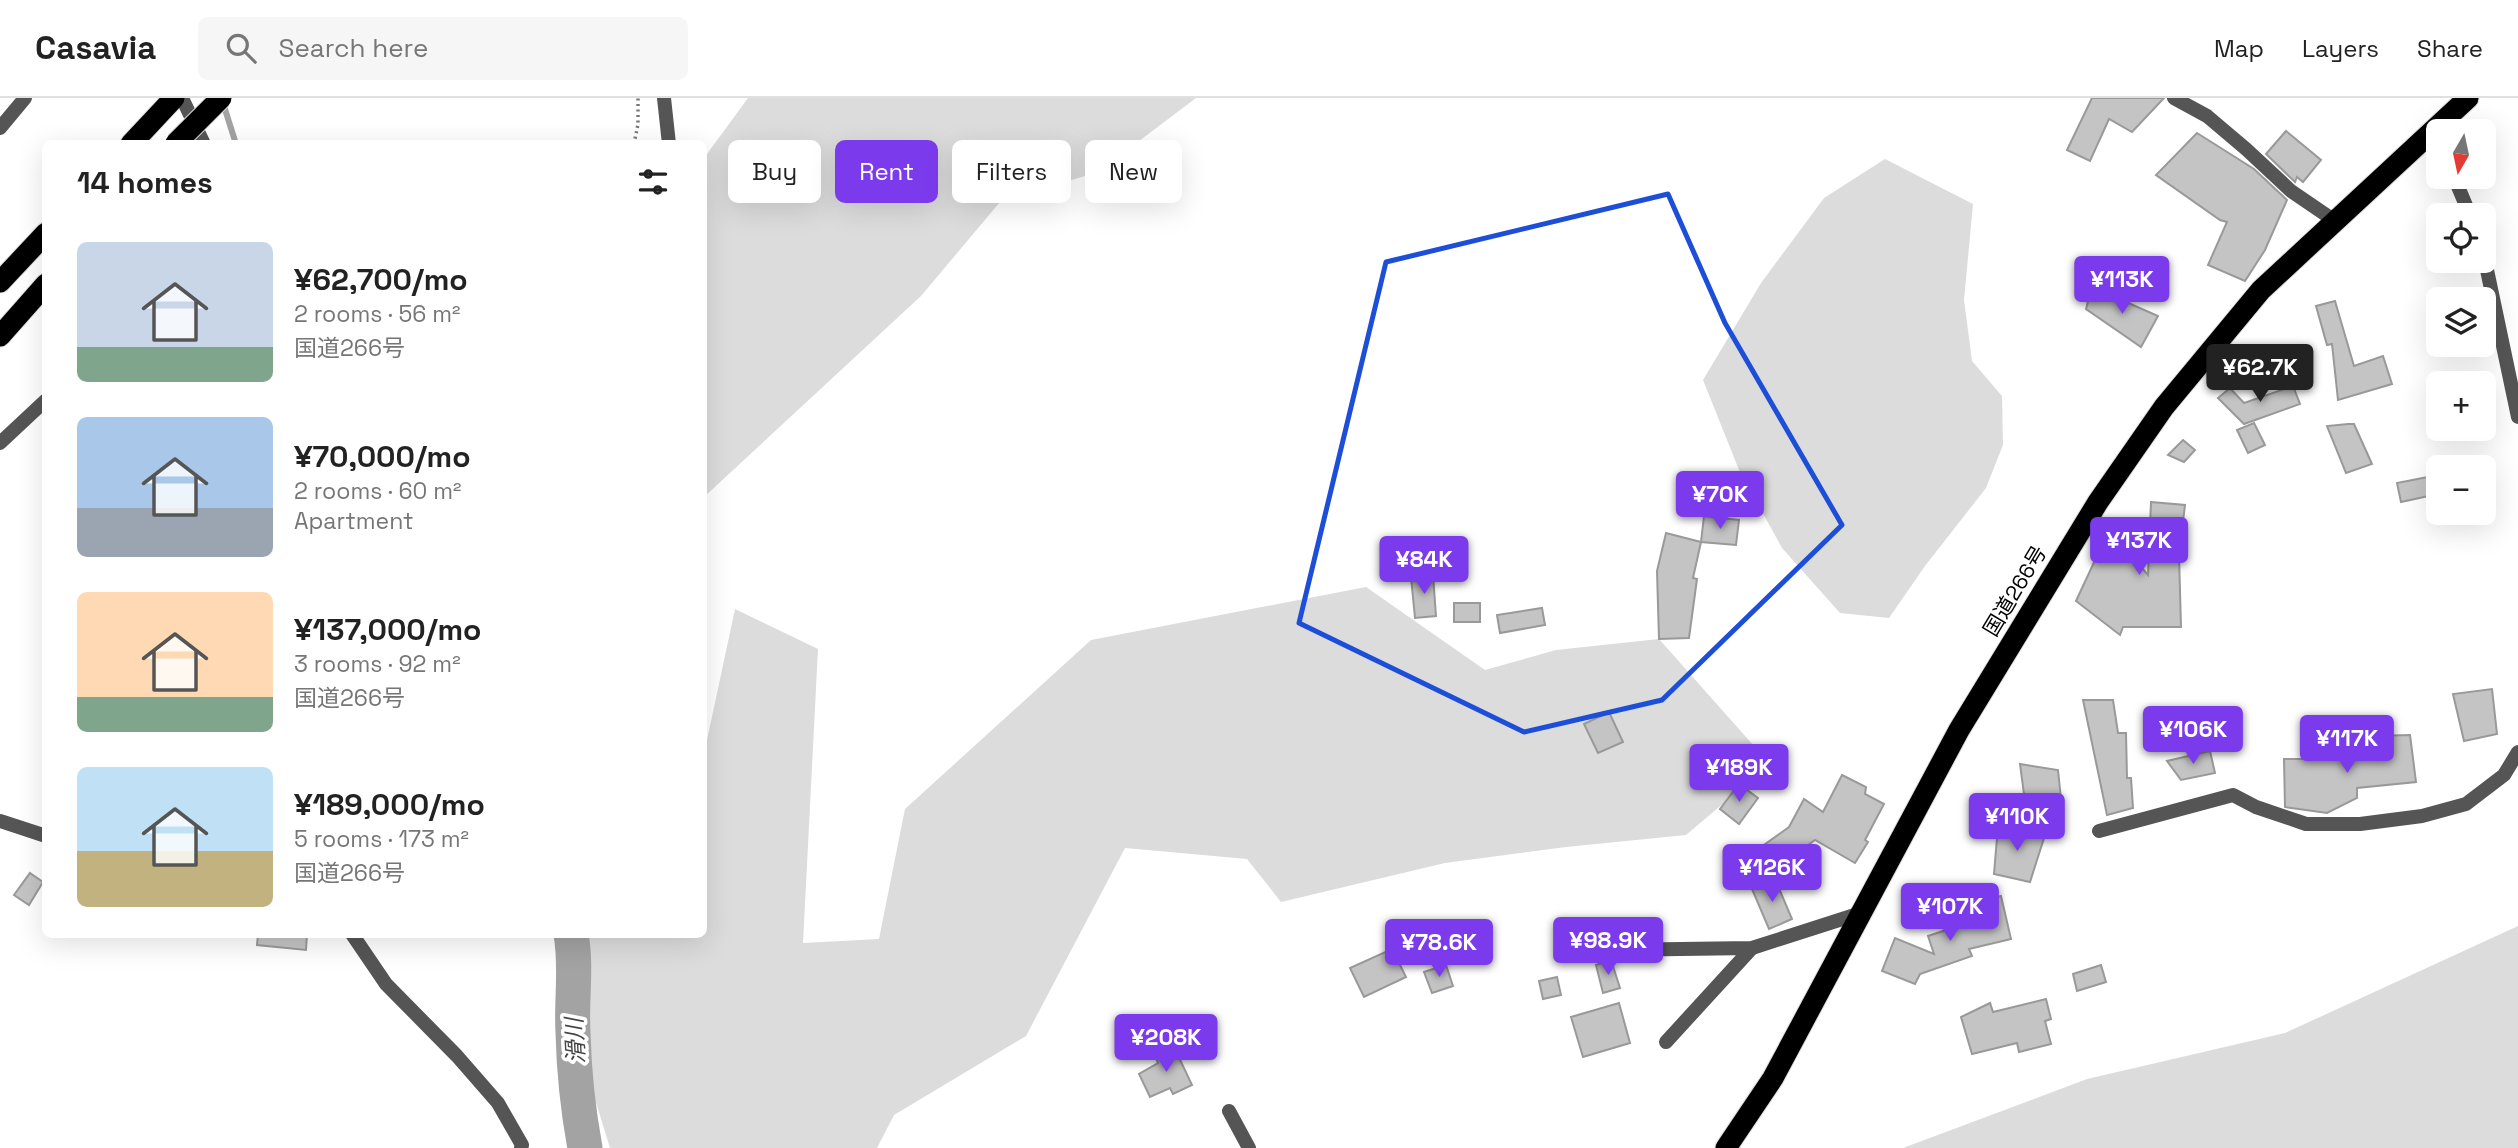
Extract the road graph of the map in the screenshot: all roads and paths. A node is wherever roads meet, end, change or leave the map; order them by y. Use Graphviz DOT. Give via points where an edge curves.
graph roads {
  1 [pos="25,98"];
  2 [pos="174,98"];
  3 [pos="183,98"];
  4 [pos="221,98"];
  5 [pos="638,98"];
  6 [pos="664,98"];
  7 [pos="2174,98"];
  8 [pos="2468,98"];
  9 [pos="2452,119"];
  10 [pos="0,128"];
  11 [pos="138,136"];
  12 [pos="179,140"];
  13 [pos="202,140"];
  14 [pos="635,140"];
  15 [pos="669,140"];
  16 [pos="2426,149"];
  17 [pos="2334,221"];
  18 [pos="42,237"];
  19 [pos="2488,273"];
  20 [pos="0,282"];
  21 [pos="42,289"];
  22 [pos="0,336"];
  23 [pos="42,404"];
  24 [pos="2518,417"];
  25 [pos="0,443"];
  26 [pos="2518,752"];
  27 [pos="0,821"];
  28 [pos="2099,831"];
  29 [pos="42,835"];
  30 [pos="1861,913"];
  31 [pos="351,938"];
  32 [pos="1752,948"];
  33 [pos="1610,950"];
  34 [pos="1229,1111"];
  35 [pos="521,1148"];
  36 [pos="1249,1148"];
  37 [pos="1727,1148"];
  1 -- 10 [label="street"];
  2 -- 11 [label="highway"];
  3 -- 13 [label="street"];
  4 -- 12 [label="highway, bridge"];
  5 -- 14 [label="path"];
  6 -- 15 [label="street"];
  7 -- 17 [label="street" via="2207,116 2291,191"];
  8 -- 9 [label="highway, 国道266号"];
  16 -- 17 [label="highway, 国道266号"];
  17 -- 30 [label="highway, 国道266号" via="2261,289 2164,407 2098,502 1959,730"];
  18 -- 20 [label="highway"];
  19 -- 24 [label="street"];
  21 -- 22 [label="highway"];
  23 -- 25 [label="street"];
  26 -- 28 [label="street" via="2504,775 2466,804 2422,816 2360,824 2306,824 2232,795"];
  27 -- 29 [label="street"];
  30 -- 32 [label="street"];
  30 -- 37 [label="highway, 国道266号" via="1773,1078"];
  31 -- 35 [label="street" via="386,984 498,1103"];
  32 -- 32 [label="street" via="1707,999 1666,1042 1743,957"];
  32 -- 33 [label="street"];
  34 -- 36 [label="street"];
}
